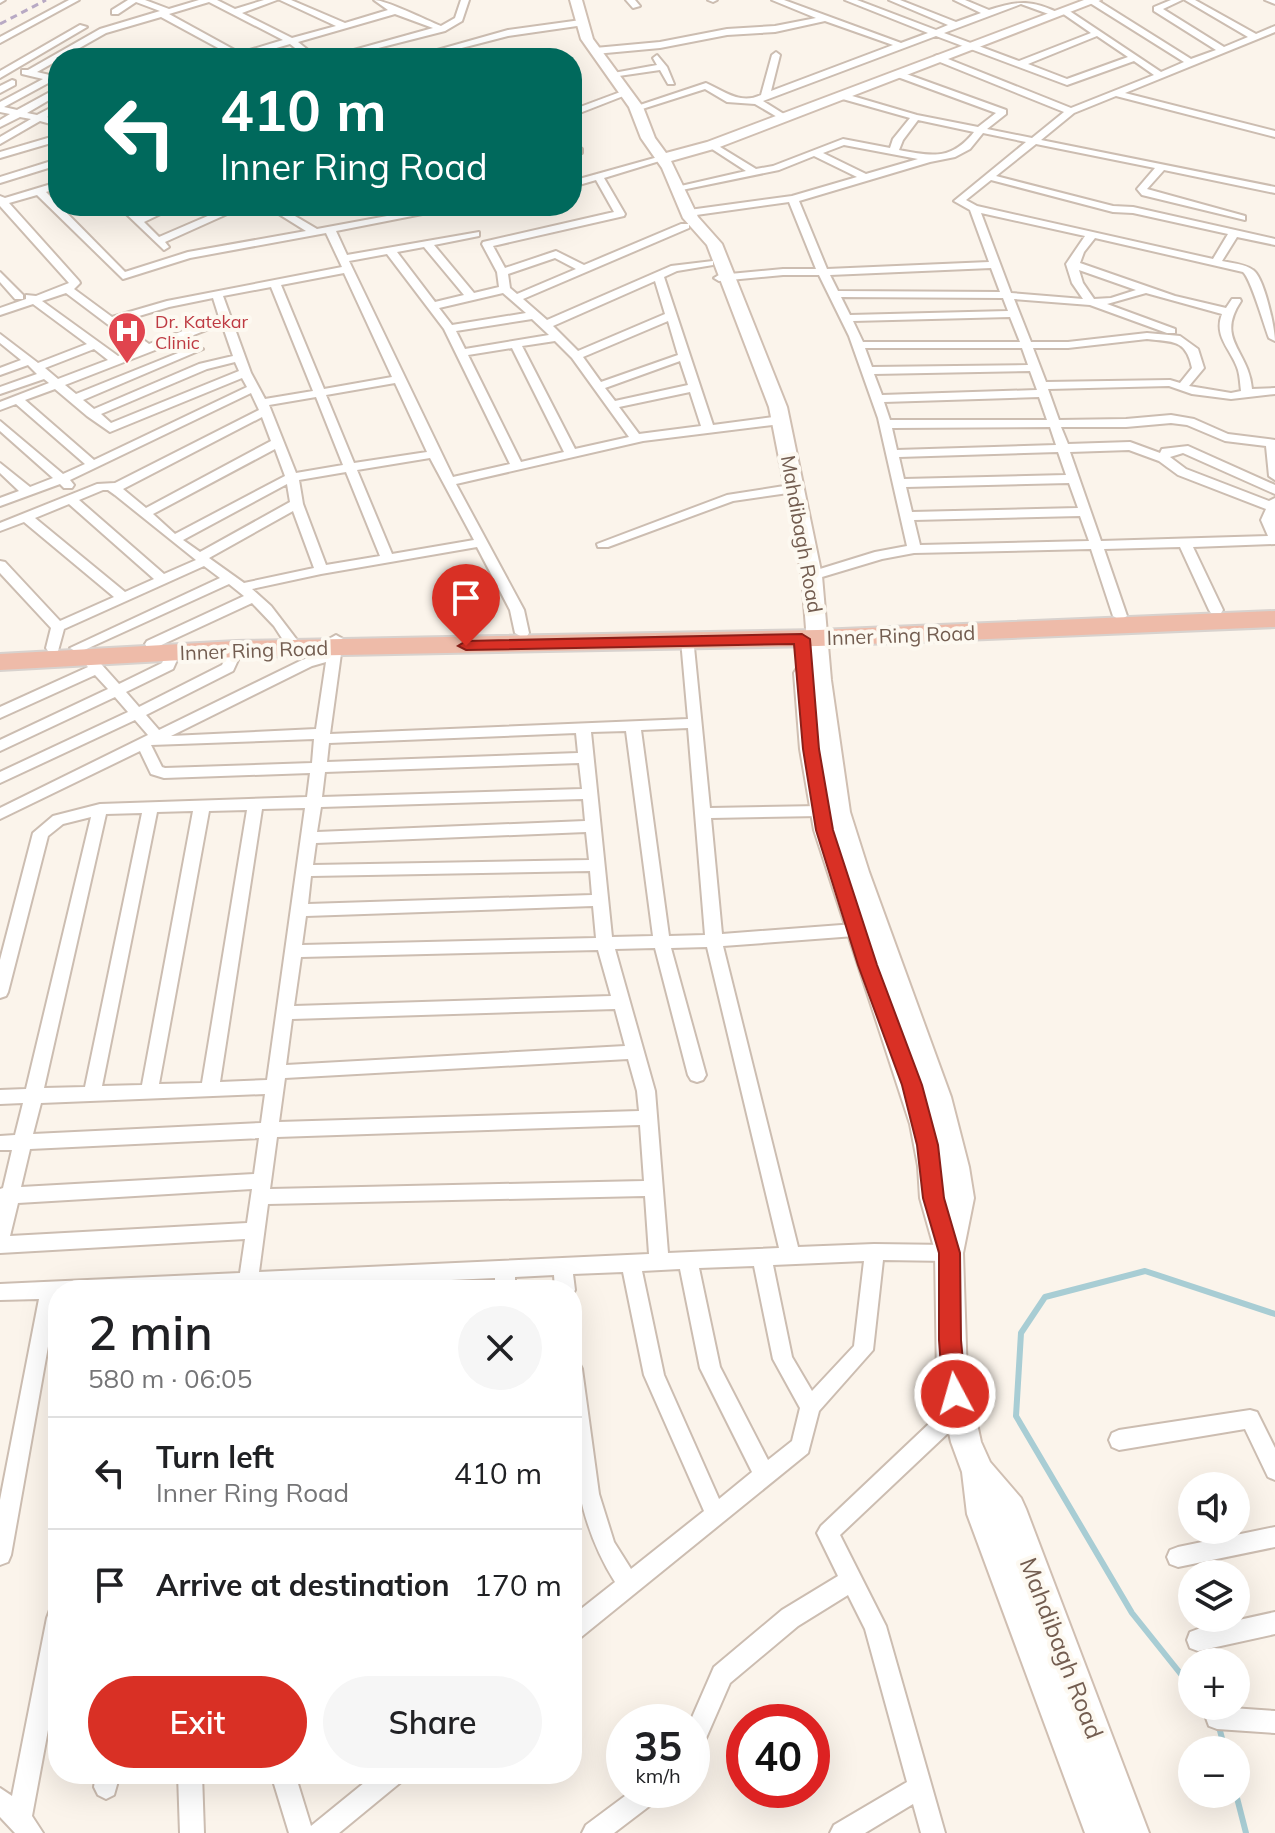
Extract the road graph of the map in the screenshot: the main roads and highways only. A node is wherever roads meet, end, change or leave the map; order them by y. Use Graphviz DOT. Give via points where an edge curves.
graph roads {
  1 [pos="1275,607"];
  2 [pos="1275,619"];
  3 [pos="809,631"];
  4 [pos="335,647"];
  5 [pos="162,648"];
  6 [pos="75,650"];
  7 [pos="0,652"];
  8 [pos="0,662"];
  1 -- 3 [label="highway, Inner Ring Road"];
  2 -- 3 [label="highway, Inner Ring Road"];
  3 -- 4 [label="highway, Inner Ring Road" via="688,640"];
  3 -- 4 [label="highway, Inner Ring Road" via="522,633"];
  4 -- 5 [label="highway, Inner Ring Road"];
  4 -- 5 [label="highway, Inner Ring Road" via="290,640"];
  5 -- 6 [label="highway, Inner Ring Road"];
  6 -- 7 [label="highway, Inner Ring Road"];
  6 -- 8 [label="highway, Inner Ring Road"];
}
